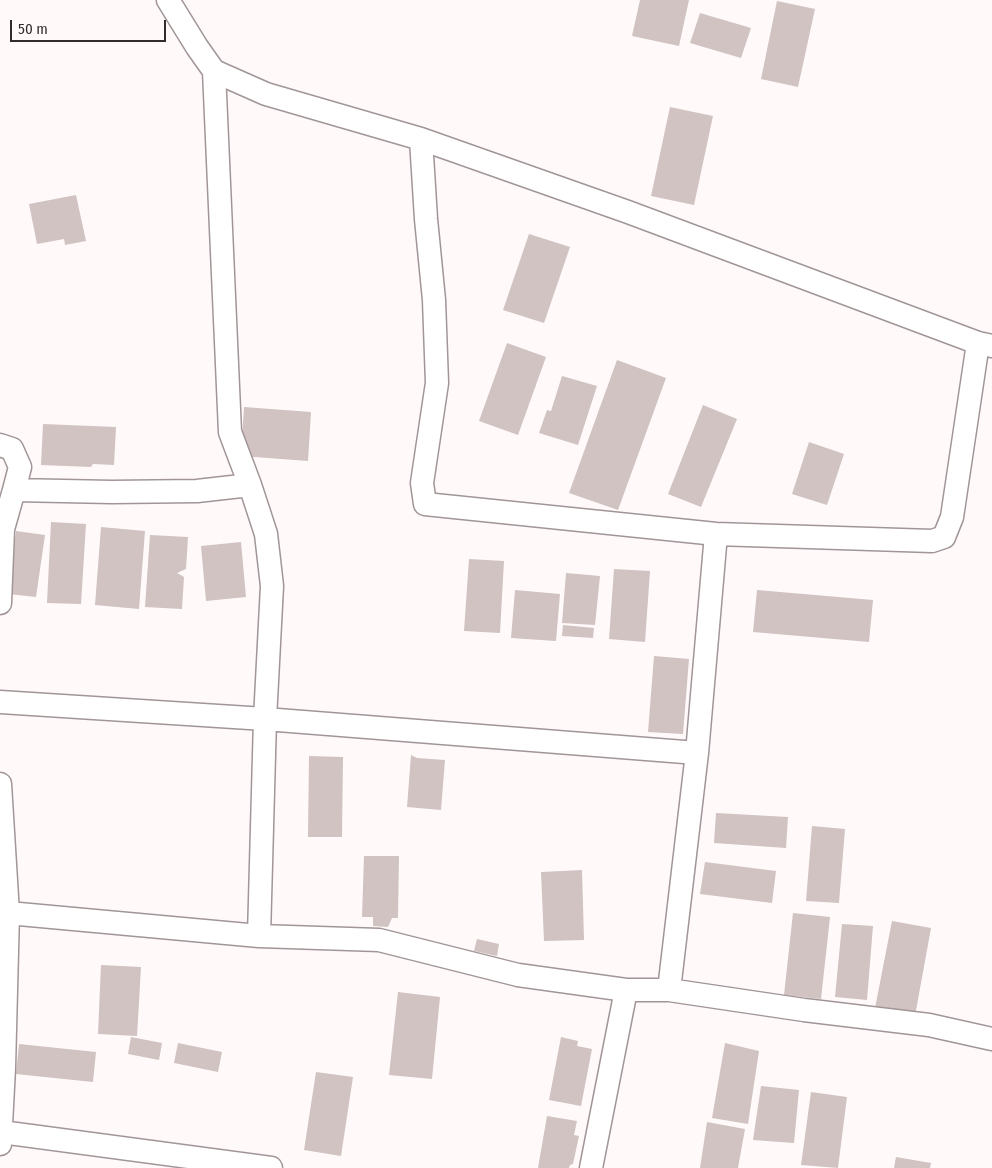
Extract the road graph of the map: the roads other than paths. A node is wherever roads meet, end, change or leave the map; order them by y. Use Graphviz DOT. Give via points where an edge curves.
graph roads {
  1 [pos="168,0"];
  2 [pos="214,71"];
  3 [pos="421,139"];
  4 [pos="985,345"];
  5 [pos="0,445"];
  6 [pos="250,486"];
  7 [pos="14,490"];
  8 [pos="716,534"];
  9 [pos="0,603"];
  10 [pos="0,702"];
  11 [pos="265,719"];
  12 [pos="697,752"];
  13 [pos="0,784"];
  14 [pos="8,913"];
  15 [pos="259,936"];
  16 [pos="626,990"];
  17 [pos="669,990"];
  18 [pos="992,1040"];
  19 [pos="1,1138"];
  20 [pos="271,1168"];
  21 [pos="591,1168"];
  1 -- 2 [label="street"];
  2 -- 3 [label="street" via="266,94"];
  2 -- 6 [label="street" via="230,432"];
  3 -- 4 [label="street"];
  3 -- 8 [label="street" via="437,383 422,483 425,504"];
  4 -- 8 [label="street" via="952,517 944,537 932,541"];
  5 -- 7 [label="street" via="12,449 20,467"];
  6 -- 7 [label="street" via="196,491"];
  6 -- 11 [label="street" via="266,534 272,586"];
  7 -- 9 [label="street" via="3,529"];
  8 -- 12 [label="street"];
  10 -- 11 [label="street"];
  11 -- 12 [label="street"];
  11 -- 15 [label="street"];
  12 -- 17 [label="street"];
  13 -- 14 [label="street"];
  14 -- 15 [label="street"];
  14 -- 19 [label="street"];
  15 -- 16 [label="street" via="379,940 518,975"];
  16 -- 17 [label="street"];
  16 -- 21 [label="street"];
  17 -- 18 [label="street" via="929,1025"];
  19 -- 20 [label="street"];
}
